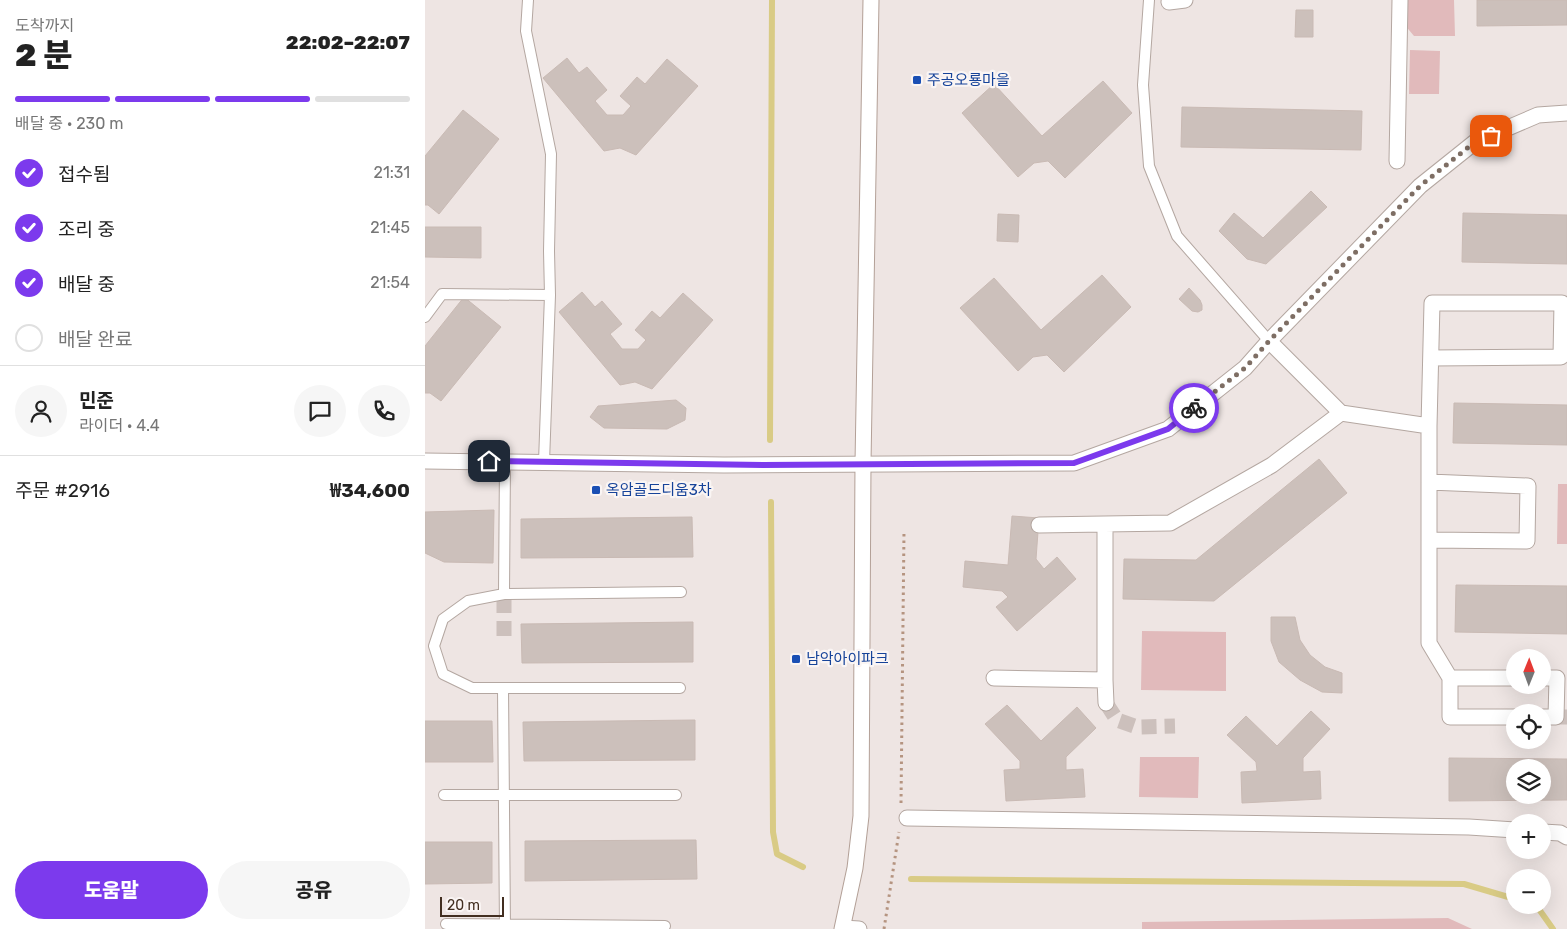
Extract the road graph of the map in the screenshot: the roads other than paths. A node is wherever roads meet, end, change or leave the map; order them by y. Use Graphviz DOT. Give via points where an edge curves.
graph roads {
  1 [pos="528,0"];
  2 [pos="871,0"];
  3 [pos="1149,0"];
  4 [pos="1185,0"];
  5 [pos="1400,0"];
  6 [pos="1169,2"];
  7 [pos="1567,113"];
  8 [pos="1397,161"];
  9 [pos="550,295"];
  10 [pos="425,317"];
  11 [pos="1269,341"];
  12 [pos="1431,358"];
  13 [pos="1341,413"];
  14 [pos="1429,426"];
  15 [pos="425,460"];
  16 [pos="505,461"];
  17 [pos="544,462"];
  18 [pos="863,463"];
  19 [pos="1429,482"];
  20 [pos="1105,524"];
  21 [pos="1039,525"];
  22 [pos="1429,540"];
  23 [pos="681,592"];
  24 [pos="504,594"];
  25 [pos="994,678"];
  26 [pos="1450,678"];
  27 [pos="1506,678"];
  28 [pos="1551,678"];
  29 [pos="1105,680"];
  30 [pos="503,688"];
  31 [pos="680,688"];
  32 [pos="1107,702"];
  33 [pos="1506,717"];
  34 [pos="1551,717"];
  35 [pos="504,794"];
  36 [pos="677,794"];
  37 [pos="444,795"];
  38 [pos="903,817"];
  39 [pos="1506,830"];
  40 [pos="1551,832"];
  41 [pos="1567,837"];
  42 [pos="446,924"];
  43 [pos="665,926"];
  44 [pos="505,927"];
  45 [pos="843,928"];
  46 [pos="859,929"];
  1 -- 9 [label="lane" via="526,31 551,154"];
  2 -- 18 [label="street"];
  3 -- 11 [label="lane" via="1143,85 1149,166 1177,236"];
  4 -- 6 [label="street"];
  5 -- 8 [label="street"];
  7 -- 11 [label="street" via="1537,115 1475,142 1420,186"];
  9 -- 10 [label="lane" via="442,294"];
  9 -- 17 [label="lane"];
  11 -- 13 [label="street"];
  11 -- 18 [label="street" via="1245,368 1168,429 1074,463"];
  12 -- 12 [label="street" via="1432,303 1561,303 1561,357"];
  12 -- 14 [label="street"];
  13 -- 14 [label="street"];
  13 -- 20 [label="street" via="1272,465 1170,522"];
  14 -- 19 [label="street"];
  15 -- 16 [label="street"];
  16 -- 17 [label="street"];
  16 -- 24 [label="lane"];
  17 -- 18 [label="street"];
  18 -- 45 [label="street" via="861,816"];
  19 -- 22 [label="street"];
  19 -- 22 [label="street" via="1529,486 1527,541"];
  20 -- 21 [label="street"];
  20 -- 29 [label="street"];
  22 -- 26 [label="street" via="1429,643"];
  23 -- 24 [label="lane"];
  24 -- 30 [label="lane" via="469,601 443,618 434,646 443,674 472,688"];
  25 -- 29 [label="street"];
  26 -- 27 [label="street"];
  26 -- 33 [label="street" via="1450,717"];
  28 -- 34 [label="street" via="1557,678 1556,717"];
  29 -- 32 [label="street"];
  30 -- 31 [label="lane"];
  30 -- 35 [label="lane"];
  35 -- 36 [label="lane"];
  35 -- 37 [label="lane"];
  35 -- 44 [label="lane"];
  38 -- 39 [label="street"];
  40 -- 41 [label="street"];
  42 -- 44 [label="lane"];
  43 -- 44 [label="lane"];
  45 -- 46 [label="street"];
}
